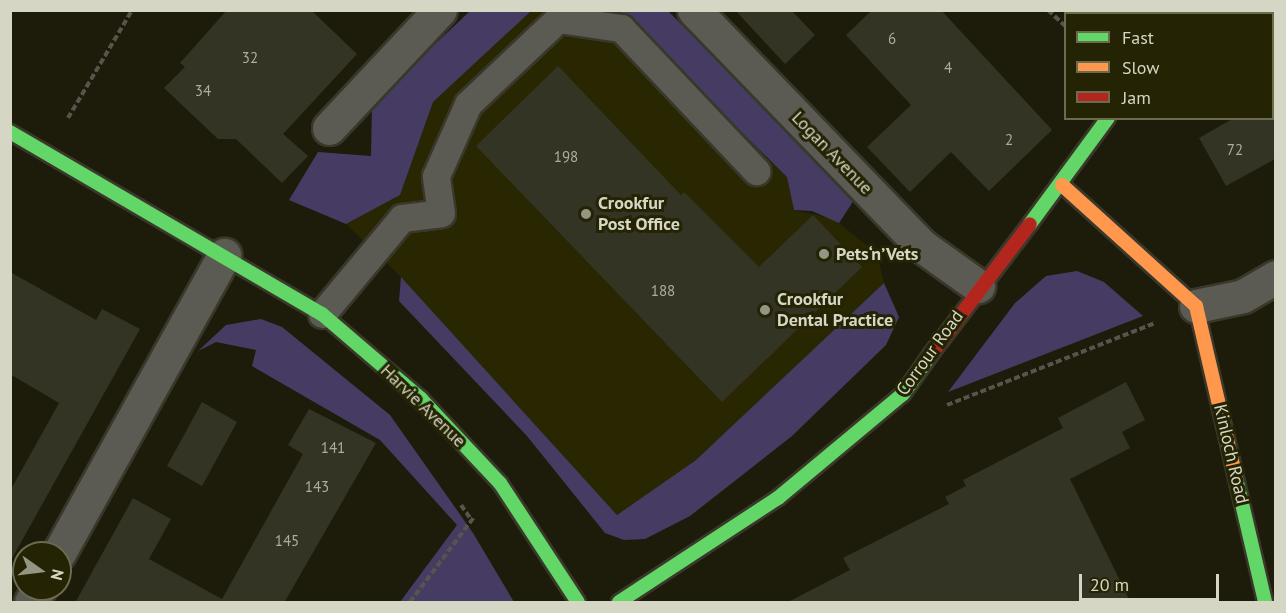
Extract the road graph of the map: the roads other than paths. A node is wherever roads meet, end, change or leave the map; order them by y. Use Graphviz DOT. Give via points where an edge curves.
graph roads {
  1 [pos="440,10"];
  2 [pos="694,10"];
  3 [pos="1107,120"];
  4 [pos="329,128"];
  5 [pos="10,132"];
  6 [pos="756,171"];
  7 [pos="1062,185"];
  8 [pos="224,255"];
  9 [pos="1275,278"];
  10 [pos="978,286"];
  11 [pos="1196,306"];
  12 [pos="322,314"];
  13 [pos="66,541"];
  14 [pos="578,603"];
  15 [pos="619,603"];
  16 [pos="1264,603"];
  1 -- 4 [label="street"];
  2 -- 10 [label="street, Logan Avenue" via="922,246"];
  3 -- 7 [label="street, Corrour Road"];
  5 -- 8 [label="street, Harvie Avenue"];
  6 -- 12 [label="lane" via="621,28 558,19 468,104 436,176 441,213 402,218"];
  7 -- 10 [label="street, Corrour Road"];
  7 -- 11 [label="street"];
  8 -- 12 [label="street, Harvie Avenue"];
  8 -- 13 [label="street"];
  9 -- 11 [label="street" via="1243,296"];
  10 -- 15 [label="street, Corrour Road" via="903,394 778,498"];
  11 -- 16 [label="street, Kinloch Road"];
  12 -- 14 [label="street, Harvie Avenue" via="421,399 500,483"];
}
